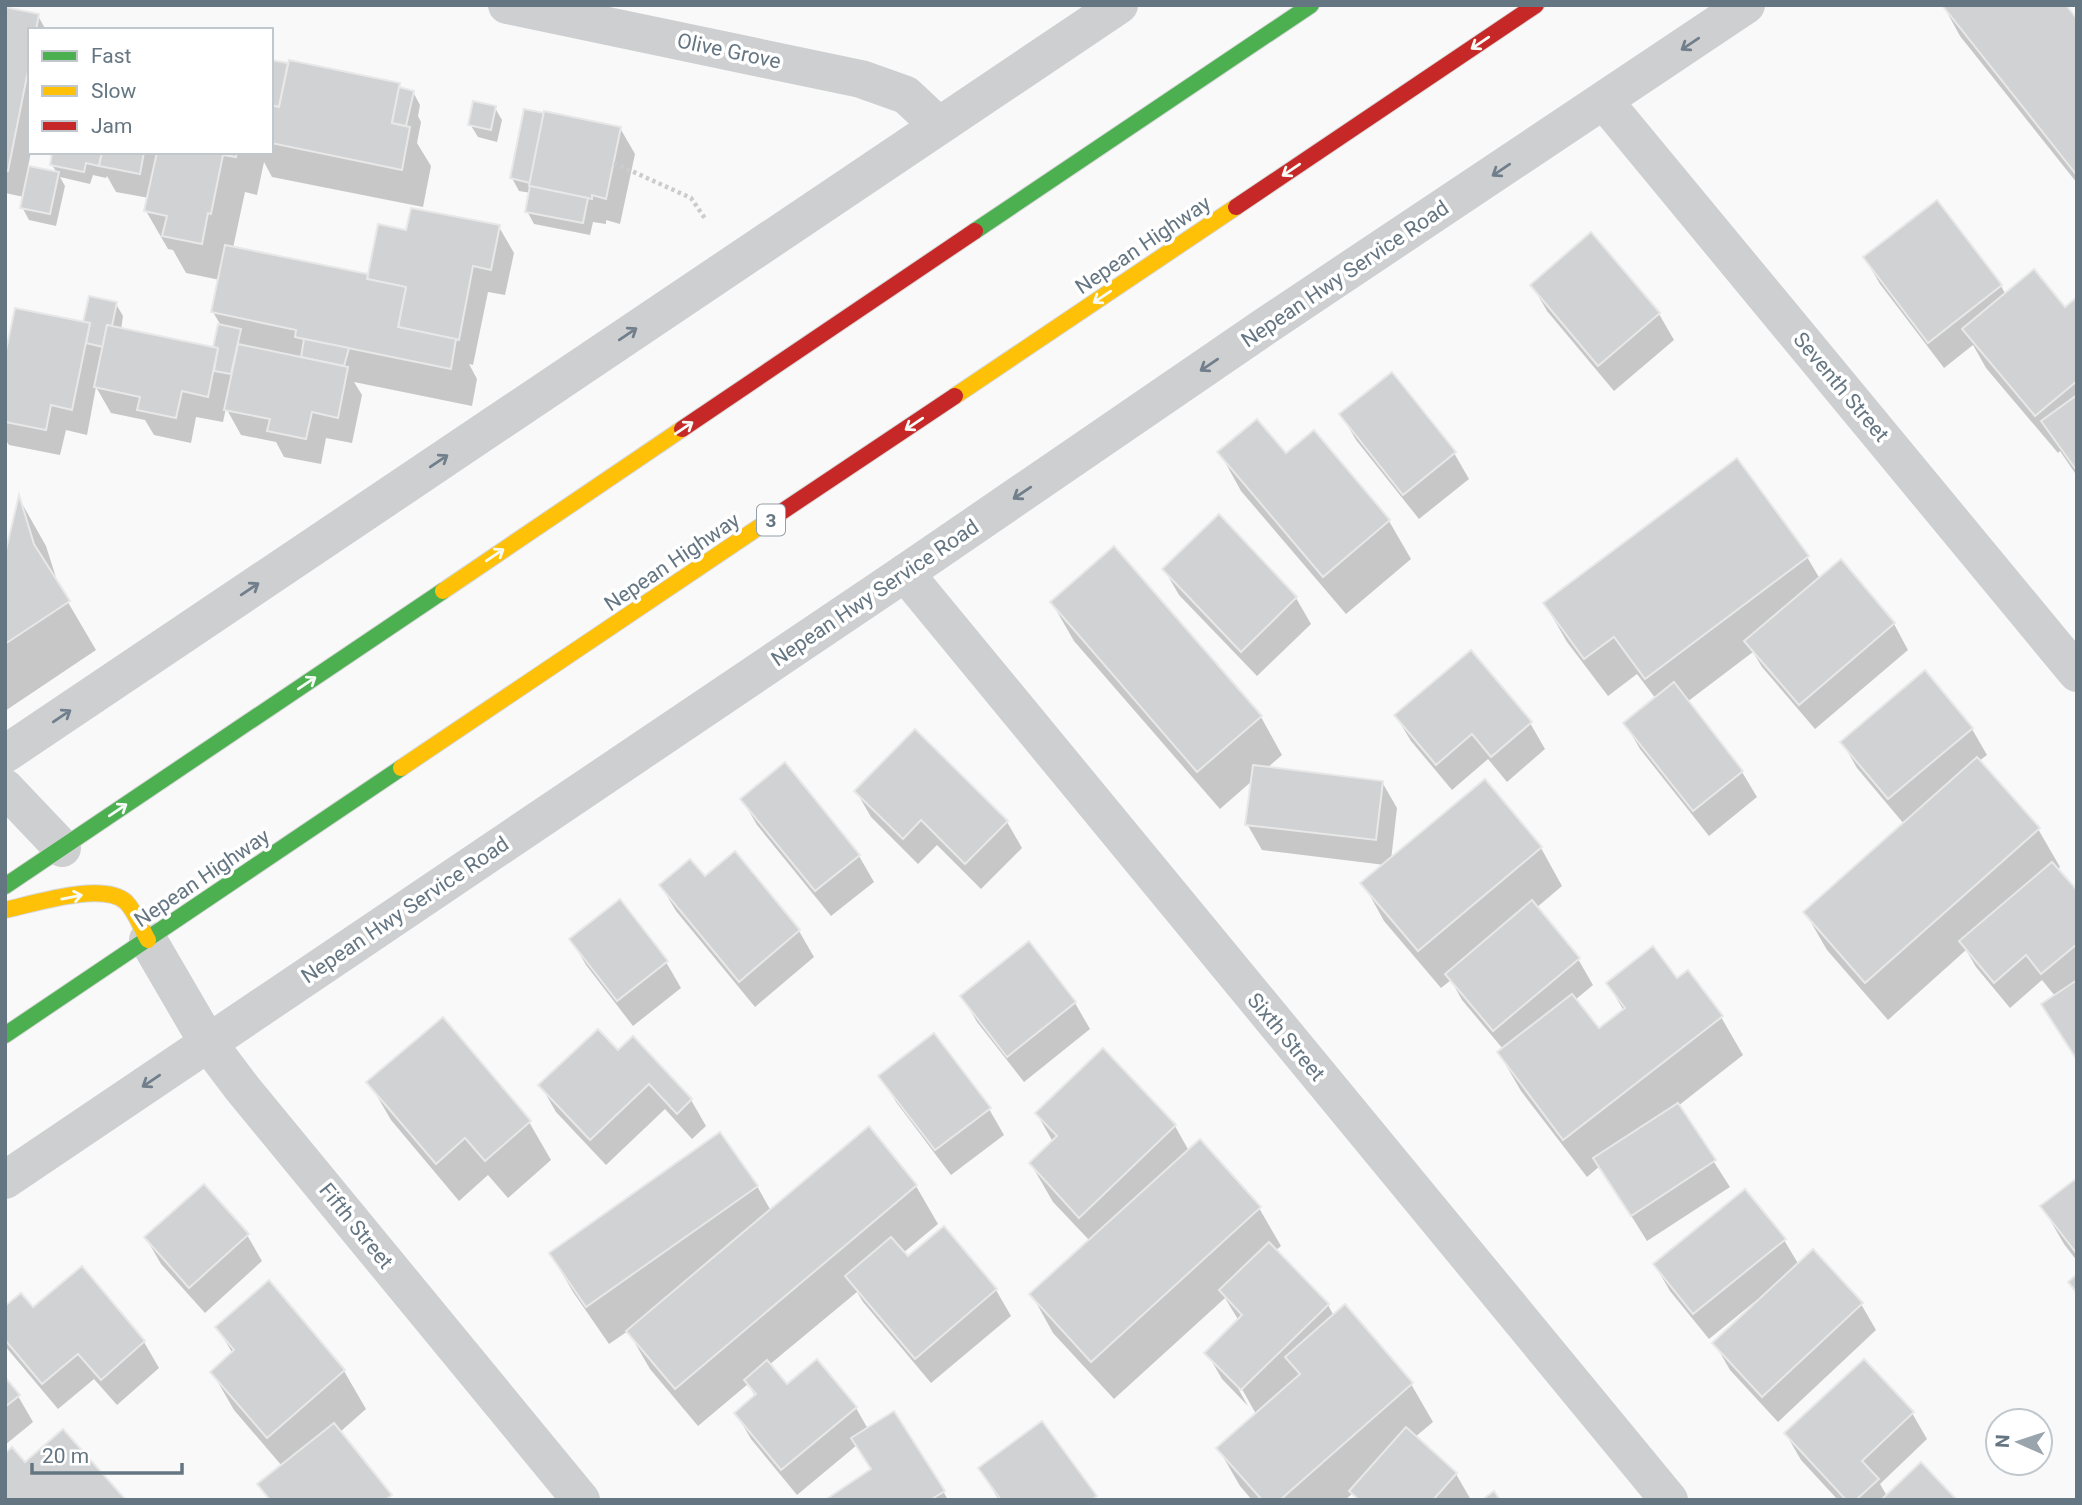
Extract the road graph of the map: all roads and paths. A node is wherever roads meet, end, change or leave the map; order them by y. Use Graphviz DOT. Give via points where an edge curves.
graph roads {
  1 [pos="507,5"];
  2 [pos="1119,5"];
  3 [pos="1311,5"];
  4 [pos="1536,5"];
  5 [pos="1746,5"];
  6 [pos="1604,101"];
  7 [pos="937,125"];
  8 [pos="614,163"];
  9 [pos="706,220"];
  10 [pos="905,573"];
  11 [pos="2077,673"];
  12 [pos="5,754"];
  13 [pos="5,788"];
  14 [pos="62,848"];
  15 [pos="5,886"];
  16 [pos="5,910"];
  17 [pos="148,940"];
  18 [pos="5,1035"];
  19 [pos="208,1043"];
  20 [pos="5,1180"];
  21 [pos="581,1500"];
  22 [pos="1669,1500"];
  1 -- 7 [label="street, Olive Grove" via="861,79 906,95"];
  2 -- 7 [label="street"];
  14 -- 3 [label="highway, one-way"];
  4 -- 17 [label="highway, Nepean Highway / 3, one-way"];
  5 -- 6 [label="street, Nepean Hwy Service Road, one-way"];
  6 -- 10 [label="street, Nepean Hwy Service Road, one-way"];
  6 -- 11 [label="street, Seventh Street"];
  12 -- 7 [label="street, one-way"];
  8 -- 9 [label="path" via="691,198"];
  10 -- 19 [label="street, Nepean Hwy Service Road"];
  10 -- 22 [label="street, Sixth Street"];
  13 -- 14 [label="street"];
  14 -- 15 [label="highway"];
  16 -- 17 [label="highway, one-way" via="81,895 111,895 124,900"];
  17 -- 18 [label="highway, Nepean Highway / 3"];
  17 -- 19 [label="street, Fifth Street"];
  19 -- 20 [label="street, Nepean Hwy Service Road, one-way"];
  19 -- 21 [label="street, Fifth Street"];
}
